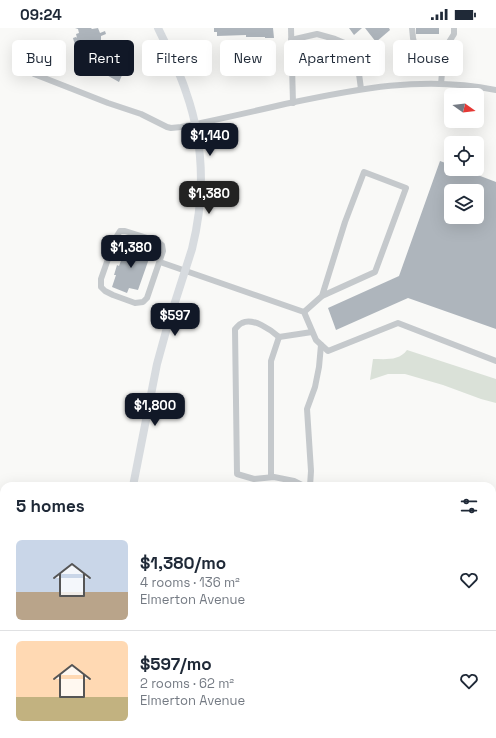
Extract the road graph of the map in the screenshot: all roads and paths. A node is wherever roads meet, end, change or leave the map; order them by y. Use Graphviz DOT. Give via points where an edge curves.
graph roads {
  1 [pos="158,28"];
  2 [pos="291,28"];
  3 [pos="412,28"];
  4 [pos="454,28"];
  5 [pos="317,31"];
  6 [pos="291,40"];
  7 [pos="413,40"];
  8 [pos="450,40"];
  9 [pos="39,76"];
  10 [pos="292,76"];
  11 [pos="442,76"];
  12 [pos="441,84"];
  13 [pos="361,89"];
  14 [pos="496,90"];
  15 [pos="292,103"];
  16 [pos="195,124"];
  17 [pos="160,262"];
  18 [pos="185,270"];
  19 [pos="322,296"];
  20 [pos="304,312"];
  21 [pos="312,332"];
  22 [pos="279,337"];
  23 [pos="321,345"];
  24 [pos="496,361"];
  25 [pos="271,477"];
  26 [pos="134,482"];
  27 [pos="296,482"];
  28 [pos="310,482"];
  1 -- 16 [label="main road" via="183,82"];
  2 -- 6 [label="street"];
  3 -- 7 [label="street"];
  4 -- 8 [label="street"];
  5 -- 6 [label="street"];
  5 -- 13 [label="street" via="347,44 354,54"];
  9 -- 16 [label="street" via="141,114 167,127"];
  10 -- 15 [label="street"];
  11 -- 12 [label="street"];
  12 -- 13 [label="street"];
  12 -- 14 [label="street"];
  13 -- 15 [label="street"];
  15 -- 16 [label="street"];
  16 -- 18 [label="main road" via="200,157 200,199 195,236"];
  17 -- 17 [label="street" via="147,298 143,302 135,303 113,295 102,287 100,278 120,231 126,230 157,241 162,245 163,251"];
  17 -- 18 [label="street"];
  18 -- 20 [label="street"];
  18 -- 26 [label="main road" via="157,364"];
  19 -- 19 [label="street" via="364,172 406,188 375,272"];
  19 -- 20 [label="street"];
  20 -- 21 [label="street"];
  21 -- 22 [label="street"];
  21 -- 23 [label="street"];
  22 -- 25 [label="street" via="271,361"];
  22 -- 25 [label="street" via="269,329 248,321 242,322 235,329 236,474 254,479"];
  23 -- 24 [label="street" via="328,351 398,323"];
  23 -- 28 [label="street" via="315,387 308,409"];
  25 -- 27 [label="street"];
}
